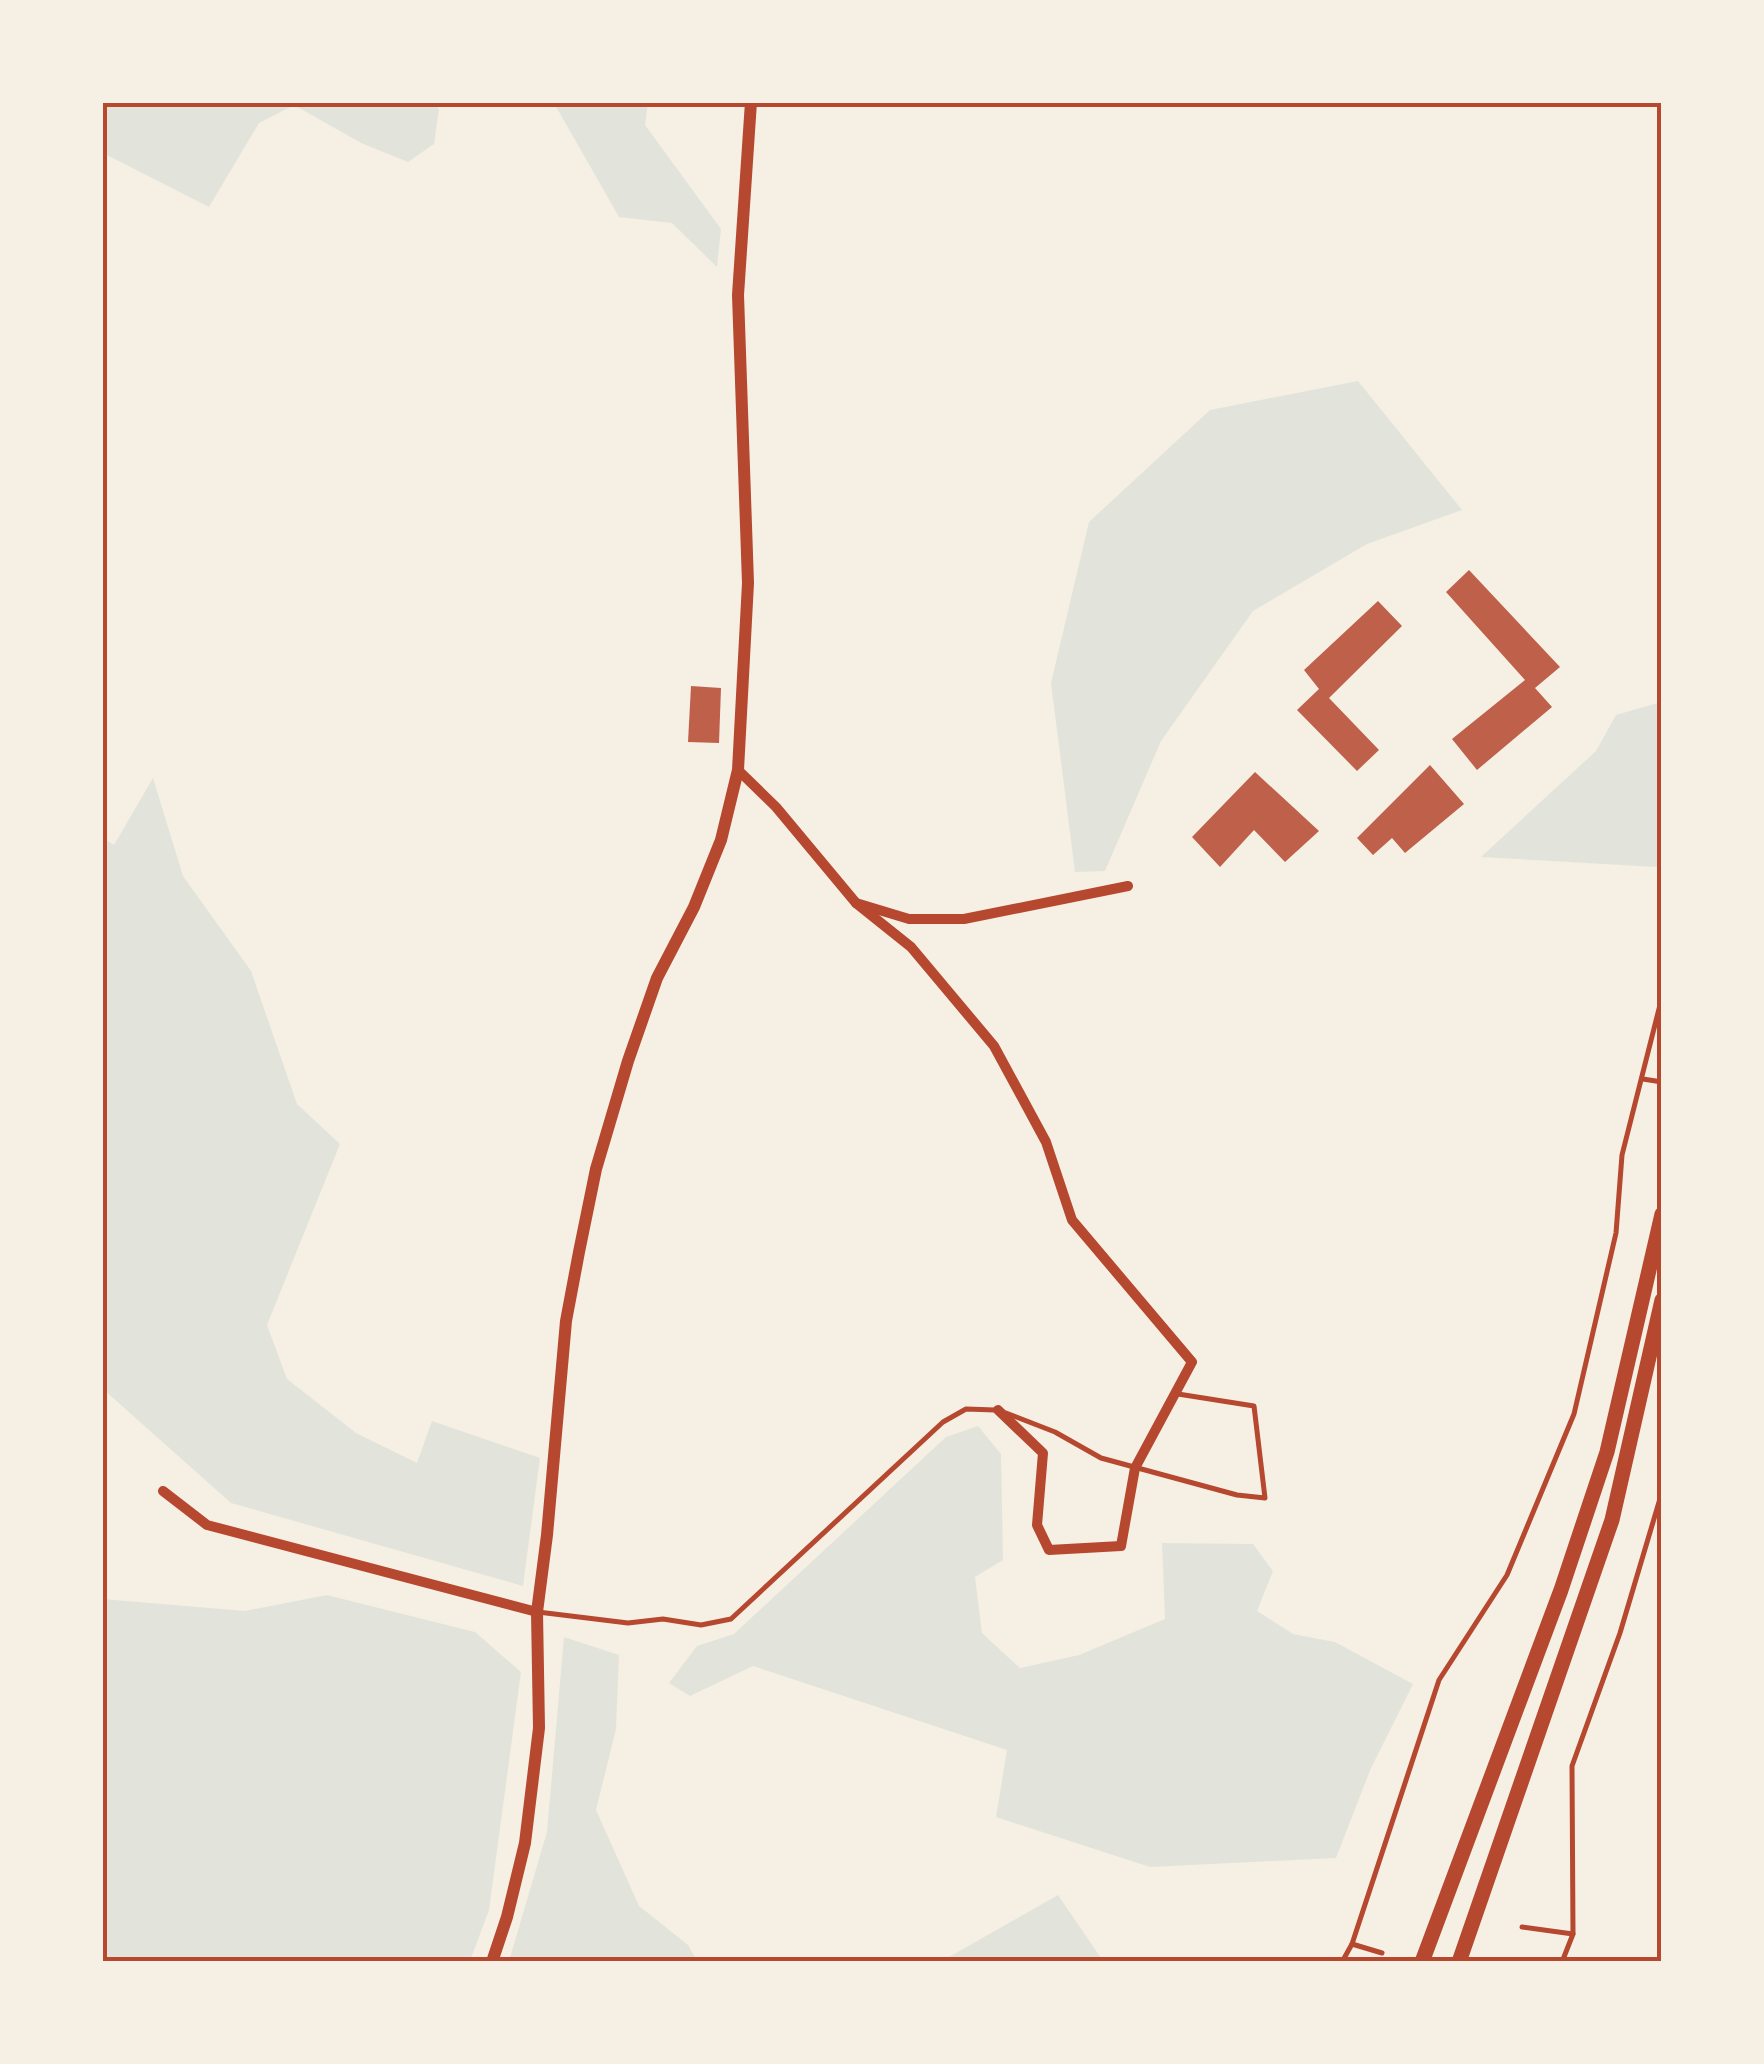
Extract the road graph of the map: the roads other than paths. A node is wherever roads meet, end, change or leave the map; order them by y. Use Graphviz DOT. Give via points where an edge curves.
graph roads {
  1 [pos="751,102"];
  2 [pos="738,770"];
  3 [pos="1128,886"];
  4 [pos="856,903"];
  5 [pos="1662,997"];
  6 [pos="1643,1079"];
  7 [pos="1662,1082"];
  8 [pos="1662,1214"];
  9 [pos="1662,1300"];
  10 [pos="1175,1393"];
  11 [pos="998,1410"];
  12 [pos="1135,1468"];
  13 [pos="163,1491"];
  14 [pos="1662,1492"];
  15 [pos="536,1612"];
  16 [pos="1522,1927"];
  17 [pos="1574,1934"];
  18 [pos="1352,1944"];
  19 [pos="1382,1953"];
  20 [pos="492,1962"];
  21 [pos="1342,1962"];
  22 [pos="1422,1962"];
  23 [pos="1459,1962"];
  24 [pos="1562,1962"];
  1 -- 2 [label="street" via="738,296 748,583"];
  2 -- 4 [label="street"];
  2 -- 15 [label="street" via="721,840 657,978 596,1169 566,1321"];
  3 -- 4 [label="street" via="964,920 909,919"];
  4 -- 10 [label="street" via="911,947 994,1046 1046,1142 1072,1220 1192,1362"];
  5 -- 6 [label="lane"];
  6 -- 7 [label="lane"];
  6 -- 18 [label="lane" via="1622,1155 1616,1233 1574,1414 1507,1574 1439,1680"];
  8 -- 22 [label="main road" via="1607,1452"];
  9 -- 23 [label="main road" via="1612,1520"];
  10 -- 12 [label="street"];
  10 -- 12 [label="lane" via="1254,1406 1265,1498"];
  11 -- 12 [label="lane"];
  11 -- 12 [label="street" via="1043,1453 1037,1524 1048,1550 1121,1546"];
  11 -- 15 [label="lane" via="966,1410 943,1422 730,1618 702,1625 628,1623"];
  13 -- 15 [label="street" via="207,1525"];
  14 -- 17 [label="lane" via="1572,1766"];
  15 -- 20 [label="street" via="539,1728 525,1842"];
  16 -- 17 [label="lane"];
  17 -- 24 [label="lane"];
  18 -- 19 [label="lane"];
  18 -- 21 [label="lane"];
}
